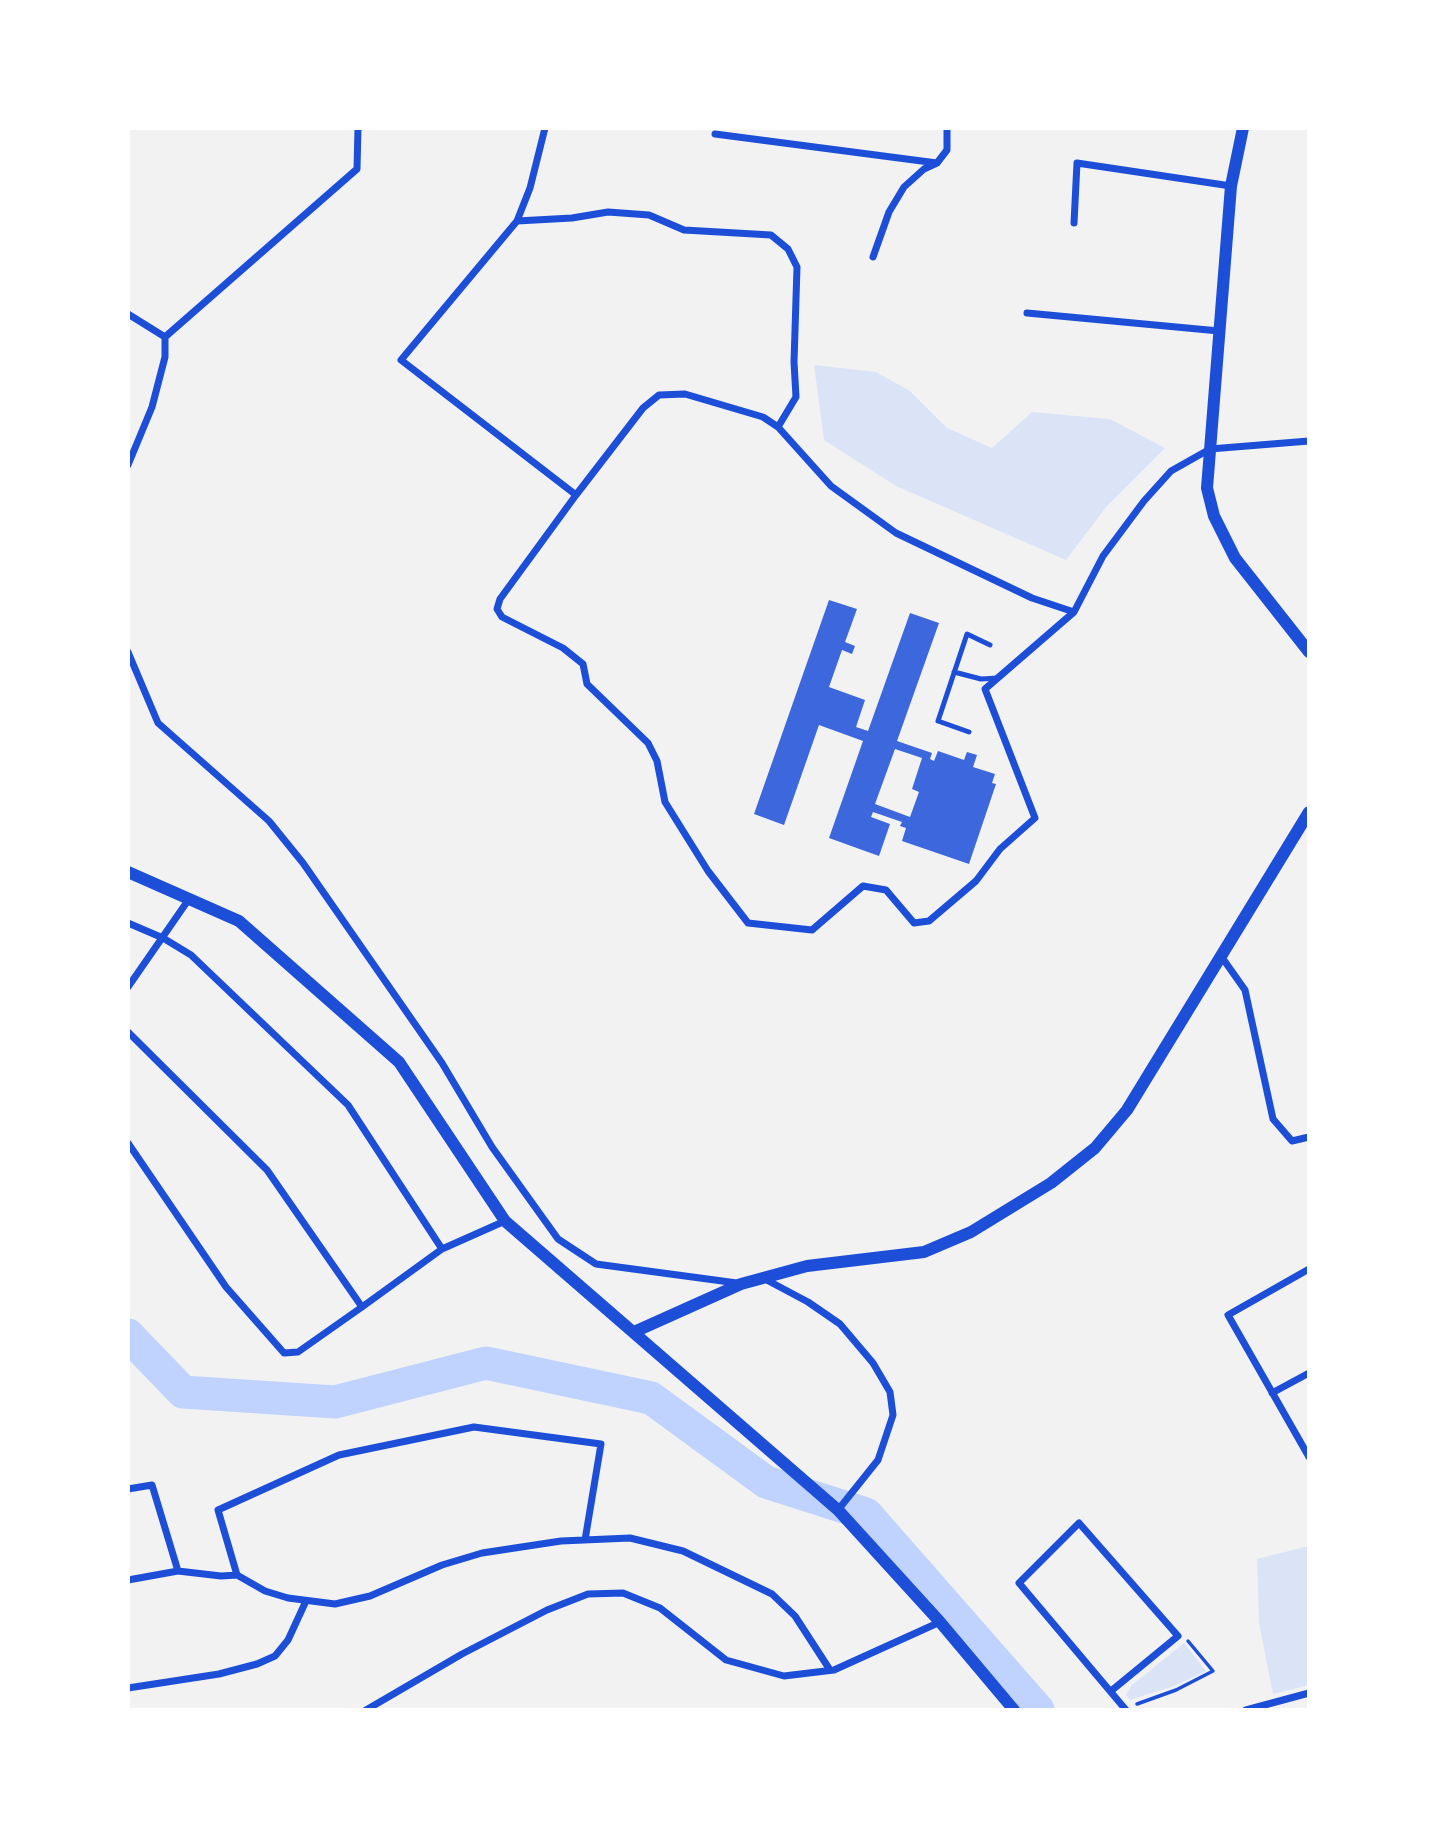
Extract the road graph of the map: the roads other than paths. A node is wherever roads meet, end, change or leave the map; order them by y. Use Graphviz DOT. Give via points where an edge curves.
graph roads {
  1 [pos="358,128"];
  2 [pos="545,128"];
  3 [pos="947,128"];
  4 [pos="1243,128"];
  5 [pos="715,134"];
  6 [pos="937,163"];
  7 [pos="1231,186"];
  8 [pos="517,221"];
  9 [pos="1074,223"];
  10 [pos="873,257"];
  11 [pos="1027,313"];
  12 [pos="128,314"];
  13 [pos="1219,331"];
  14 [pos="165,337"];
  15 [pos="778,427"];
  16 [pos="1309,441"];
  17 [pos="1209,449"];
  18 [pos="128,465"];
  19 [pos="576,495"];
  20 [pos="1074,612"];
  21 [pos="990,645"];
  22 [pos="128,652"];
  23 [pos="1309,652"];
  24 [pos="954,672"];
  25 [pos="998,678"];
  26 [pos="969,733"];
  27 [pos="1309,811"];
  28 [pos="128,872"];
  29 [pos="190,897"];
  30 [pos="128,923"];
  31 [pos="163,938"];
  32 [pos="1220,956"];
  33 [pos="128,987"];
  34 [pos="128,1032"];
  35 [pos="1309,1137"];
  36 [pos="128,1143"];
  37 [pos="505,1221"];
  38 [pos="442,1249"];
  39 [pos="1309,1269"];
  40 [pos="763,1278"];
  41 [pos="741,1284"];
  42 [pos="362,1307"];
  43 [pos="634,1332"];
  44 [pos="1309,1373"];
  45 [pos="1272,1392"];
  46 [pos="1309,1457"];
  47 [pos="128,1489"];
  48 [pos="838,1510"];
  49 [pos="584,1540"];
  50 [pos="178,1571"];
  51 [pos="237,1575"];
  52 [pos="128,1580"];
  53 [pos="306,1601"];
  54 [pos="940,1622"];
  55 [pos="830,1670"];
  56 [pos="128,1688"];
  57 [pos="1111,1691"];
  58 [pos="1309,1693"];
  59 [pos="366,1710"];
  60 [pos="1014,1710"];
  61 [pos="1126,1710"];
  62 [pos="1246,1710"];
  1 -- 14 [label="street" via="357,169"];
  2 -- 8 [label="street"];
  3 -- 6 [label="street" via="947,150"];
  4 -- 7 [label="street"];
  5 -- 6 [label="street"];
  6 -- 10 [label="street" via="904,187 889,212"];
  7 -- 9 [label="street" via="1077,163"];
  7 -- 13 [label="street"];
  8 -- 15 [label="street" via="608,212 649,215 684,230 771,235 788,248 797,267 796,397"];
  8 -- 19 [label="street" via="401,360"];
  11 -- 13 [label="street"];
  12 -- 14 [label="street"];
  13 -- 17 [label="street"];
  14 -- 18 [label="street" via="165,357 152,407"];
  15 -- 19 [label="street" via="763,417 685,394 659,395 643,408"];
  15 -- 20 [label="street" via="831,486 896,533 1032,598"];
  16 -- 17 [label="street"];
  17 -- 20 [label="street" via="1171,471 1144,501 1104,556"];
  17 -- 23 [label="street" via="1208,488 1214,516 1235,558"];
  19 -- 25 [label="street" via="514,578 497,609 502,617 563,648 583,664 587,684 648,743 657,761 665,802 708,871 748,923 813,930 863,886 886,891 914,923 929,921 976,881 1000,849 1035,818 985,689"];
  20 -- 25 [label="street"];
  21 -- 24 [label="lane" via="967,634"];
  22 -- 41 [label="street" via="158,723 269,821 303,863 558,1239 596,1264"];
  24 -- 25 [label="lane"];
  24 -- 26 [label="lane" via="938,721"];
  27 -- 32 [label="street"];
  28 -- 29 [label="street"];
  29 -- 31 [label="street"];
  29 -- 37 [label="street" via="239,921 399,1062"];
  30 -- 31 [label="street"];
  31 -- 33 [label="street"];
  31 -- 38 [label="street" via="191,956 348,1105"];
  32 -- 35 [label="street" via="1245,990 1273,1119 1292,1141"];
  32 -- 40 [label="street" via="1127,1110 1095,1148 1051,1183 971,1232 924,1252 807,1266"];
  34 -- 42 [label="street" via="267,1170"];
  36 -- 42 [label="street" via="226,1287 284,1353 298,1352"];
  37 -- 38 [label="street"];
  37 -- 43 [label="street"];
  38 -- 42 [label="street"];
  39 -- 45 [label="street" via="1228,1315"];
  40 -- 41 [label="street"];
  40 -- 48 [label="street" via="840,1324 890,1392 893,1415 878,1460"];
  41 -- 43 [label="street"];
  43 -- 48 [label="street"];
  44 -- 45 [label="street"];
  45 -- 46 [label="street"];
  47 -- 50 [label="street" via="152,1485"];
  48 -- 54 [label="street"];
  49 -- 51 [label="street" via="601,1444 474,1427 339,1455 218,1510"];
  49 -- 53 [label="street" via="482,1553 370,1596 335,1604"];
  49 -- 55 [label="street" via="629,1538 683,1551 733,1572 772,1594 795,1616"];
  50 -- 51 [label="street"];
  50 -- 52 [label="street"];
  51 -- 53 [label="street" via="265,1591"];
  53 -- 56 [label="street" via="275,1656 219,1674"];
  54 -- 55 [label="street"];
  54 -- 60 [label="street"];
  55 -- 59 [label="street" via="784,1676 741,1666 726,1660 660,1608 624,1593 588,1594 462,1654"];
  57 -- 57 [label="street" via="1178,1636 1079,1522 1019,1583"];
  57 -- 61 [label="street"];
  58 -- 62 [label="street"];
}
